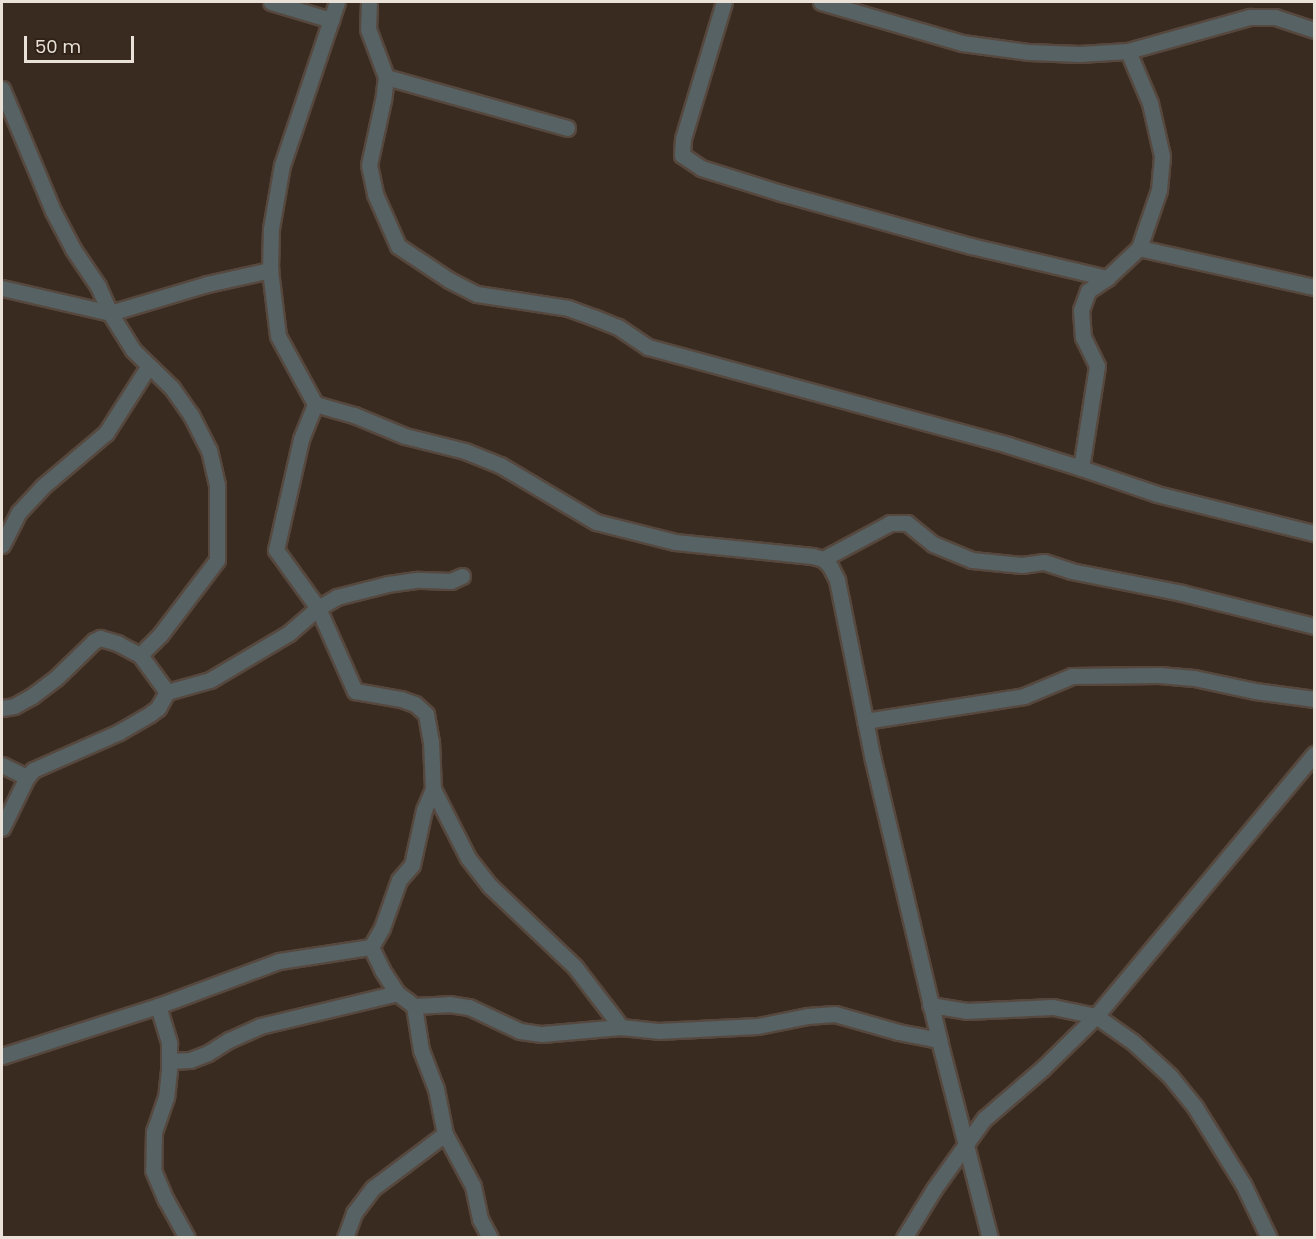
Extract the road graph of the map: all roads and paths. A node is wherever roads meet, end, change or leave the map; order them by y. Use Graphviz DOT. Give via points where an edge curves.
graph roads {
  1 [pos="271,2"];
  2 [pos="337,2"];
  3 [pos="369,2"];
  4 [pos="724,2"];
  5 [pos="821,2"];
  6 [pos="331,20"];
  7 [pos="1314,30"];
  8 [pos="1128,51"];
  9 [pos="386,77"];
  10 [pos="2,89"];
  11 [pos="567,128"];
  12 [pos="1139,248"];
  13 [pos="270,270"];
  14 [pos="1107,279"];
  15 [pos="1314,287"];
  16 [pos="2,288"];
  17 [pos="110,313"];
  18 [pos="148,367"];
  19 [pos="315,404"];
  20 [pos="1081,468"];
  21 [pos="1314,533"];
  22 [pos="2,544"];
  23 [pos="823,560"];
  24 [pos="462,576"];
  25 [pos="318,608"];
  26 [pos="1314,626"];
  27 [pos="140,655"];
  28 [pos="167,692"];
  29 [pos="1314,699"];
  30 [pos="2,708"];
  31 [pos="865,721"];
  32 [pos="1314,754"];
  33 [pos="2,765"];
  34 [pos="27,777"];
  35 [pos="433,789"];
  36 [pos="2,828"];
  37 [pos="371,947"];
  38 [pos="397,993"];
  39 [pos="930,1005"];
  40 [pos="158,1006"];
  41 [pos="414,1006"];
  42 [pos="1096,1016"];
  43 [pos="621,1027"];
  44 [pos="939,1040"];
  45 [pos="2,1056"];
  46 [pos="169,1060"];
  47 [pos="445,1134"];
  48 [pos="965,1146"];
  49 [pos="187,1238"];
  50 [pos="345,1238"];
  51 [pos="490,1238"];
  52 [pos="904,1238"];
  53 [pos="990,1238"];
  54 [pos="1269,1238"];
  1 -- 6 [label="street"];
  2 -- 6 [label="street"];
  3 -- 9 [label="street" via="368,29"];
  4 -- 14 [label="street" via="683,139 682,155 701,168 781,193"];
  5 -- 8 [label="street" via="962,43 1029,52"];
  6 -- 13 [label="street" via="282,165 271,229"];
  7 -- 8 [label="street" via="1275,17 1250,17"];
  8 -- 12 [label="street" via="1150,103 1162,156 1159,190"];
  9 -- 11 [label="street"];
  9 -- 20 [label="street" via="369,165 375,194 398,246 448,280 477,294 568,308 618,327 648,347"];
  10 -- 17 [label="street" via="53,211"];
  12 -- 14 [label="street"];
  12 -- 15 [label="street"];
  13 -- 17 [label="street"];
  13 -- 19 [label="street" via="278,336"];
  14 -- 20 [label="street" via="1088,291 1081,310 1083,337 1097,366"];
  16 -- 17 [label="street"];
  17 -- 18 [label="street"];
  18 -- 22 [label="street" via="106,433 42,487 20,512"];
  18 -- 27 [label="street" via="172,388 209,450 217,484 217,560"];
  19 -- 23 [label="street" via="500,465 596,522 616,529 675,542"];
  19 -- 25 [label="street" via="301,439 276,550"];
  20 -- 21 [label="street" via="1157,494"];
  23 -- 26 [label="street" via="884,525 907,524 933,544 972,560 1022,565 1044,562"];
  23 -- 31 [label="street" via="837,580"];
  24 -- 25 [label="street" via="451,581 387,584 338,597"];
  25 -- 28 [label="street" via="289,633 210,680"];
  25 -- 35 [label="street" via="356,691 401,699 426,714"];
  27 -- 28 [label="street"];
  27 -- 30 [label="street" via="100,638 32,696"];
  28 -- 34 [label="street" via="150,714 119,732 52,760"];
  29 -- 31 [label="street" via="1194,678 1072,676 1024,696"];
  31 -- 39 [label="street"];
  32 -- 42 [label="street"];
  33 -- 34 [label="street"];
  34 -- 36 [label="street"];
  35 -- 37 [label="street" via="424,810 412,865 399,880"];
  35 -- 43 [label="street" via="468,858 490,886 575,967"];
  37 -- 38 [label="street"];
  37 -- 40 [label="street" via="279,961"];
  38 -- 41 [label="street"];
  38 -- 46 [label="street" via="260,1026 190,1060"];
  39 -- 42 [label="street" via="966,1011 1053,1007"];
  39 -- 44 [label="street"];
  40 -- 45 [label="street"];
  40 -- 46 [label="street" via="169,1043"];
  41 -- 43 [label="street" via="469,1007 520,1031 542,1034"];
  41 -- 47 [label="street" via="421,1050 436,1089"];
  42 -- 48 [label="street" via="984,1119"];
  42 -- 54 [label="street" via="1133,1042 1170,1076 1189,1100 1243,1184"];
  43 -- 44 [label="street" via="658,1031 758,1026 835,1014"];
  44 -- 48 [label="street"];
  46 -- 49 [label="street" via="166,1097 154,1131 153,1170"];
  47 -- 50 [label="street" via="373,1188 354,1213"];
  47 -- 51 [label="street" via="473,1186 480,1219"];
  48 -- 52 [label="street"];
  48 -- 53 [label="street"];
}
